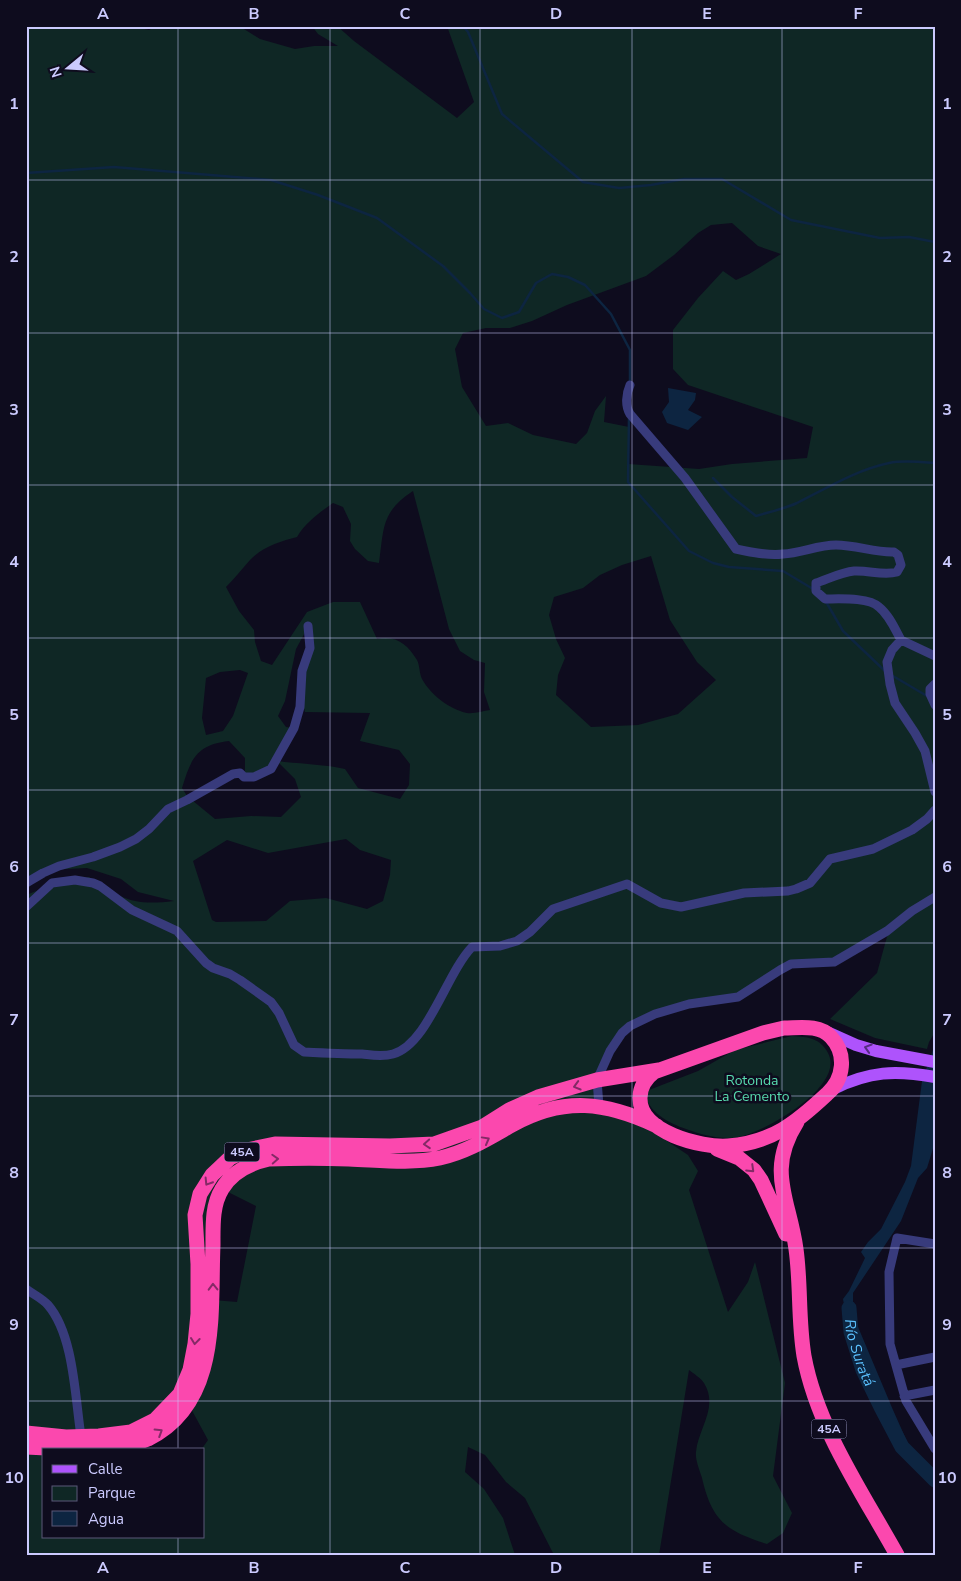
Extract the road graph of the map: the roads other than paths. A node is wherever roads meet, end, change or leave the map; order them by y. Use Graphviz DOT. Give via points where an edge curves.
graph roads {
  1 [pos="630,385"];
  2 [pos="308,626"];
  3 [pos="901,640"];
  4 [pos="935,656"];
  5 [pos="935,684"];
  6 [pos="932,700"];
  7 [pos="935,792"];
  8 [pos="935,810"];
  9 [pos="26,884"];
  10 [pos="935,897"];
  11 [pos="26,907"];
  12 [pos="822,1030"];
  13 [pos="935,1062"];
  14 [pos="659,1070"];
  15 [pos="935,1077"];
  16 [pos="597,1080"];
  17 [pos="833,1089"];
  18 [pos="599,1106"];
  19 [pos="798,1121"];
  20 [pos="658,1126"];
  21 [pos="709,1146"];
  22 [pos="935,1244"];
  23 [pos="26,1289"];
  24 [pos="798,1291"];
  25 [pos="935,1357"];
  26 [pos="896,1365"];
  27 [pos="935,1390"];
  28 [pos="904,1396"];
  29 [pos="26,1433"];
  30 [pos="84,1443"];
  31 [pos="26,1447"];
  32 [pos="110,1448"];
  33 [pos="935,1449"];
  34 [pos="897,1555"];
  1 -- 3 [label="street" via="627,391 629,412 685,478 736,549 782,555 835,545 864,547 898,555 901,565 897,572 844,572 816,584 816,591 824,599 852,599 878,605"];
  2 -- 9 [label="street" via="310,648 302,671 300,708 294,728 271,769 254,777 233,774 168,810 136,839 93,857 59,866"];
  3 -- 4 [label="street"];
  3 -- 7 [label="street" via="887,662 891,690 895,703 922,744"];
  5 -- 6 [label="street" via="930,689"];
  8 -- 11 [label="street" via="912,830 873,849 830,859 810,883 796,890 744,893 681,907 661,903 627,884 556,908 517,941 500,946 472,947 461,960 424,1027 409,1045 392,1054 379,1056 300,1050 294,1045 271,1002 240,980 206,963 176,931 132,910 93,883 74,880 52,883"];
  10 -- 16 [label="street" via="887,931 834,962 791,964 738,998 689,1004 655,1014 630,1026 610,1051"];
  13 -- 12 [label="main road, 45A, one-way" via="869,1049"];
  12 -- 14 [label="highway, 45A" via="784,1028 763,1033"];
  12 -- 17 [label="highway, 45A" via="837,1044 842,1059 840,1075"];
  14 -- 16 [label="highway, 45A"];
  14 -- 20 [label="highway, 45A" via="646,1079 640,1094 642,1110 648,1120"];
  15 -- 17 [label="main road, 45A" via="896,1072 874,1074 853,1079"];
  16 -- 18 [label="street"];
  16 -- 30 [label="highway, 45A, one-way" via="538,1097 482,1127 434,1144 275,1144 230,1158 212,1174 200,1194 195,1215 198,1314 190,1370 180,1394 144,1427"];
  17 -- 19 [label="highway, 45A"];
  18 -- 20 [label="highway, 45A"];
  32 -- 18 [label="highway, 45A, one-way" via="146,1440 176,1420 189,1404 200,1377 211,1324 214,1214 222,1188 239,1172 269,1159 408,1161 439,1158 466,1150 542,1111 580,1105"];
  19 -- 21 [label="highway, 45A" via="749,1143"];
  19 -- 24 [label="highway" via="789,1136 780,1164 781,1184 796,1248"];
  20 -- 21 [label="highway, 45A" via="684,1140"];
  21 -- 24 [label="highway, one-way" via="739,1158 761,1180 788,1238"];
  22 -- 26 [label="street" via="896,1238 888,1286 890,1344"];
  23 -- 30 [label="street" via="48,1304 62,1326"];
  24 -- 34 [label="highway, 45A" via="804,1357 824,1419 841,1456"];
  25 -- 26 [label="street"];
  26 -- 28 [label="street"];
  27 -- 28 [label="street"];
  28 -- 33 [label="street"];
  29 -- 30 [label="highway, 45A" via="66,1437"];
  30 -- 31 [label="highway, 45A"];
}
